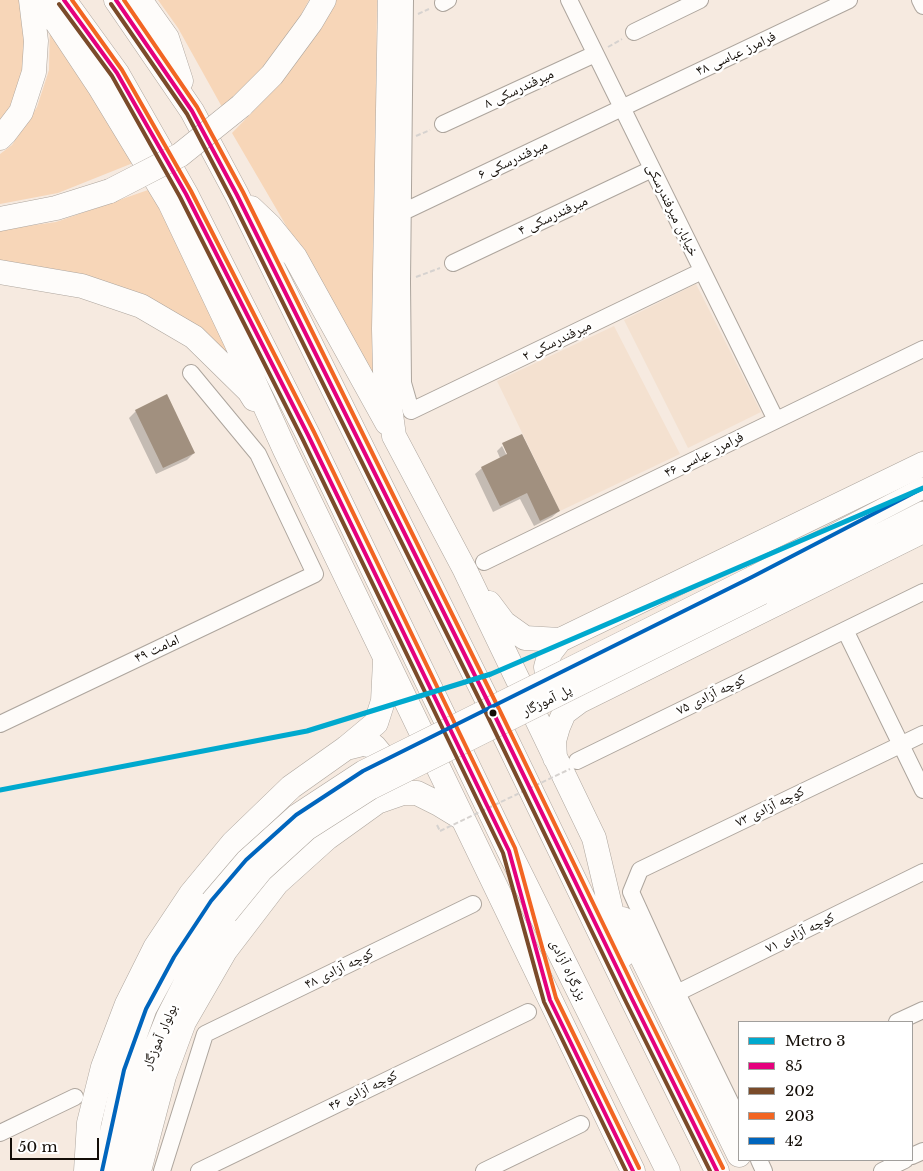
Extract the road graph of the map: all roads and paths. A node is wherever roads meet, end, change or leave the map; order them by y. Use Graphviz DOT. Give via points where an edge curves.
graph roads {
  1 [pos="31,0"];
  2 [pos="42,0"];
  3 [pos="64,0"];
  4 [pos="116,0"];
  5 [pos="140,0"];
  6 [pos="324,0"];
  7 [pos="390,0"];
  8 [pos="405,0"];
  9 [pos="569,0"];
  10 [pos="700,0"];
  11 [pos="849,0"];
  12 [pos="920,0"];
  13 [pos="446,1"];
  14 [pos="923,6"];
  15 [pos="404,21"];
  16 [pos="634,32"];
  17 [pos="596,54"];
  18 [pos="622,108"];
  19 [pos="192,111"];
  20 [pos="443,124"];
  21 [pos="0,138"];
  22 [pos="403,142"];
  23 [pos="652,169"];
  24 [pos="237,194"];
  25 [pos="403,212"];
  26 [pos="0,219"];
  27 [pos="453,263"];
  28 [pos="702,271"];
  29 [pos="0,272"];
  30 [pos="402,282"];
  31 [pos="923,349"];
  32 [pos="191,373"];
  33 [pos="776,420"];
  34 [pos="394,436"];
  35 [pos="285,450"];
  36 [pos="923,464"];
  37 [pos="923,488"];
  38 [pos="923,512"];
  39 [pos="923,531"];
  40 [pos="474,566"];
  41 [pos="757,585"];
  42 [pos="923,592"];
  43 [pos="845,630"];
  44 [pos="560,640"];
  45 [pos="385,657"];
  46 [pos="580,701"];
  47 [pos="0,724"];
  48 [pos="923,734"];
  49 [pos="901,744"];
  50 [pos="346,748"];
  51 [pos="568,763"];
  52 [pos="923,790"];
  53 [pos="377,802"];
  54 [pos="462,818"];
  55 [pos="440,831"];
  56 [pos="509,851"];
  57 [pos="923,872"];
  58 [pos="604,881"];
  59 [pos="473,904"];
  60 [pos="219,908"];
  61 [pos="677,993"];
  62 [pos="632,999"];
  63 [pos="550,1000"];
  64 [pos="923,1010"];
  65 [pos="528,1012"];
  66 [pos="899,1021"];
  67 [pos="75,1097"];
  68 [pos="735,1101"];
  69 [pos="604,1112"];
  70 [pos="738,1115"];
  71 [pos="581,1124"];
  72 [pos="0,1133"];
  73 [pos="738,1153"];
  74 [pos="903,1161"];
  75 [pos="86,1171"];
  76 [pos="102,1171"];
  77 [pos="123,1171"];
  78 [pos="139,1171"];
  79 [pos="162,1171"];
  80 [pos="199,1171"];
  81 [pos="484,1171"];
  82 [pos="633,1171"];
  83 [pos="642,1171"];
  84 [pos="668,1171"];
  85 [pos="717,1171"];
  86 [pos="882,1171"];
  1 -- 21 [label="highway" via="36,41 34,72 21,112"];
  2 -- 35 [label="highway" via="170,203"];
  3 -- 56 [label="highway, بزرگراه آزادی" via="117,73 186,194 308,435"];
  4 -- 19 [label="highway"];
  5 -- 19 [label="highway" via="167,38"];
  6 -- 26 [label="highway, bridge" via="272,76 242,106 180,155 110,191 56,208"];
  7 -- 34 [label="highway" via="384,329 385,372"];
  8 -- 15 [label="street"];
  9 -- 17 [label="street, خیابان میرفندرسکی"];
  10 -- 16 [label="street"];
  11 -- 18 [label="street, فرامرز عباسی ۴۸"];
  12 -- 14 [label="street"];
  13 -- 15 [label="path"];
  15 -- 22 [label="street"];
  16 -- 17 [label="path"];
  17 -- 18 [label="street, خیابان میرفندرسکی"];
  17 -- 20 [label="street, میرفندرسکی ۸"];
  18 -- 23 [label="street, خیابان میرفندرسکی"];
  18 -- 25 [label="street, میرفندرسکی ۶"];
  19 -- 24 [label="highway"];
  20 -- 22 [label="path"];
  22 -- 25 [label="street"];
  23 -- 27 [label="street, میرفندرسکی ۴"];
  23 -- 28 [label="street, خیابان میرفندرسکی"];
  24 -- 34 [label="highway" via="270,226 295,257"];
  24 -- 62 [label="highway" via="494,712"];
  25 -- 30 [label="street"];
  27 -- 30 [label="path"];
  28 -- 30 [label="street, میرفندرسکی ۲" via="411,411 403,383"];
  28 -- 33 [label="street, خیابان میرفندرسکی"];
  29 -- 35 [label="highway" via="82,286 104,293 141,306 194,337 249,391"];
  31 -- 33 [label="street, فرامرز عباسی ۴۶"];
  32 -- 47 [label="street, امامت ۴۹" via="258,454 315,574"];
  33 -- 40 [label="street, فرامرز عباسی ۴۶"];
  34 -- 40 [label="highway"];
  35 -- 45 [label="highway"];
  36 -- 44 [label="highway"];
  37 -- 41 [label="main road"];
  38 -- 41 [label="main road"];
  39 -- 46 [label="highway"];
  40 -- 44 [label="highway" via="504,623 525,638"];
  40 -- 51 [label="highway"];
  41 -- 60 [label="main road, پل آموزگار, bridge" via="371,789 307,830"];
  42 -- 43 [label="street, کوچه آزادی ۷۵"];
  43 -- 49 [label="street"];
  43 -- 51 [label="street, کوچه آزادی ۷۵"];
  44 -- 46 [label="highway" via="550,653 546,667 548,681 557,693"];
  45 -- 50 [label="highway" via="383,701 376,723"];
  45 -- 54 [label="highway"];
  46 -- 51 [label="highway" via="564,713 554,741"];
  48 -- 49 [label="street, کوچه آزادی ۷۳"];
  49 -- 52 [label="street"];
  49 -- 61 [label="street, کوچه آزادی ۷۳" via="640,870 631,892"];
  50 -- 53 [label="highway" via="362,744 374,746 390,769 392,784 387,796"];
  50 -- 75 [label="highway" via="291,787 233,843 191,894 155,948 127,1004 103,1067 89,1123"];
  51 -- 55 [label="path, bridge"];
  51 -- 58 [label="highway" via="594,838"];
  53 -- 54 [label="highway" via="403,793 417,793"];
  53 -- 78 [label="highway" via="327,838 277,883 225,951 184,1022 164,1076"];
  54 -- 63 [label="highway"];
  56 -- 63 [label="highway"];
  56 -- 84 [label="highway, بزرگراه آزادی"];
  57 -- 61 [label="street, کوچه آزادی ۷۱"];
  58 -- 62 [label="highway"];
  58 -- 73 [label="highway"];
  59 -- 79 [label="street, کوچه آزادی ۴۸" via="205,1034"];
  60 -- 76 [label="main road, بولوار آموزگار" via="174,957 146,1009 124,1070"];
  60 -- 77 [label="main road, بولوار آموزگار" via="167,1016 144,1073"];
  61 -- 68 [label="street"];
  62 -- 85 [label="highway"];
  63 -- 69 [label="highway"];
  64 -- 66 [label="street"];
  65 -- 80 [label="street, کوچه آزادی ۴۶"];
  67 -- 72 [label="street"];
  68 -- 70 [label="street"];
  69 -- 82 [label="highway"];
  69 -- 83 [label="highway"];
  71 -- 81 [label="street"];
  74 -- 86 [label="street"];
}
